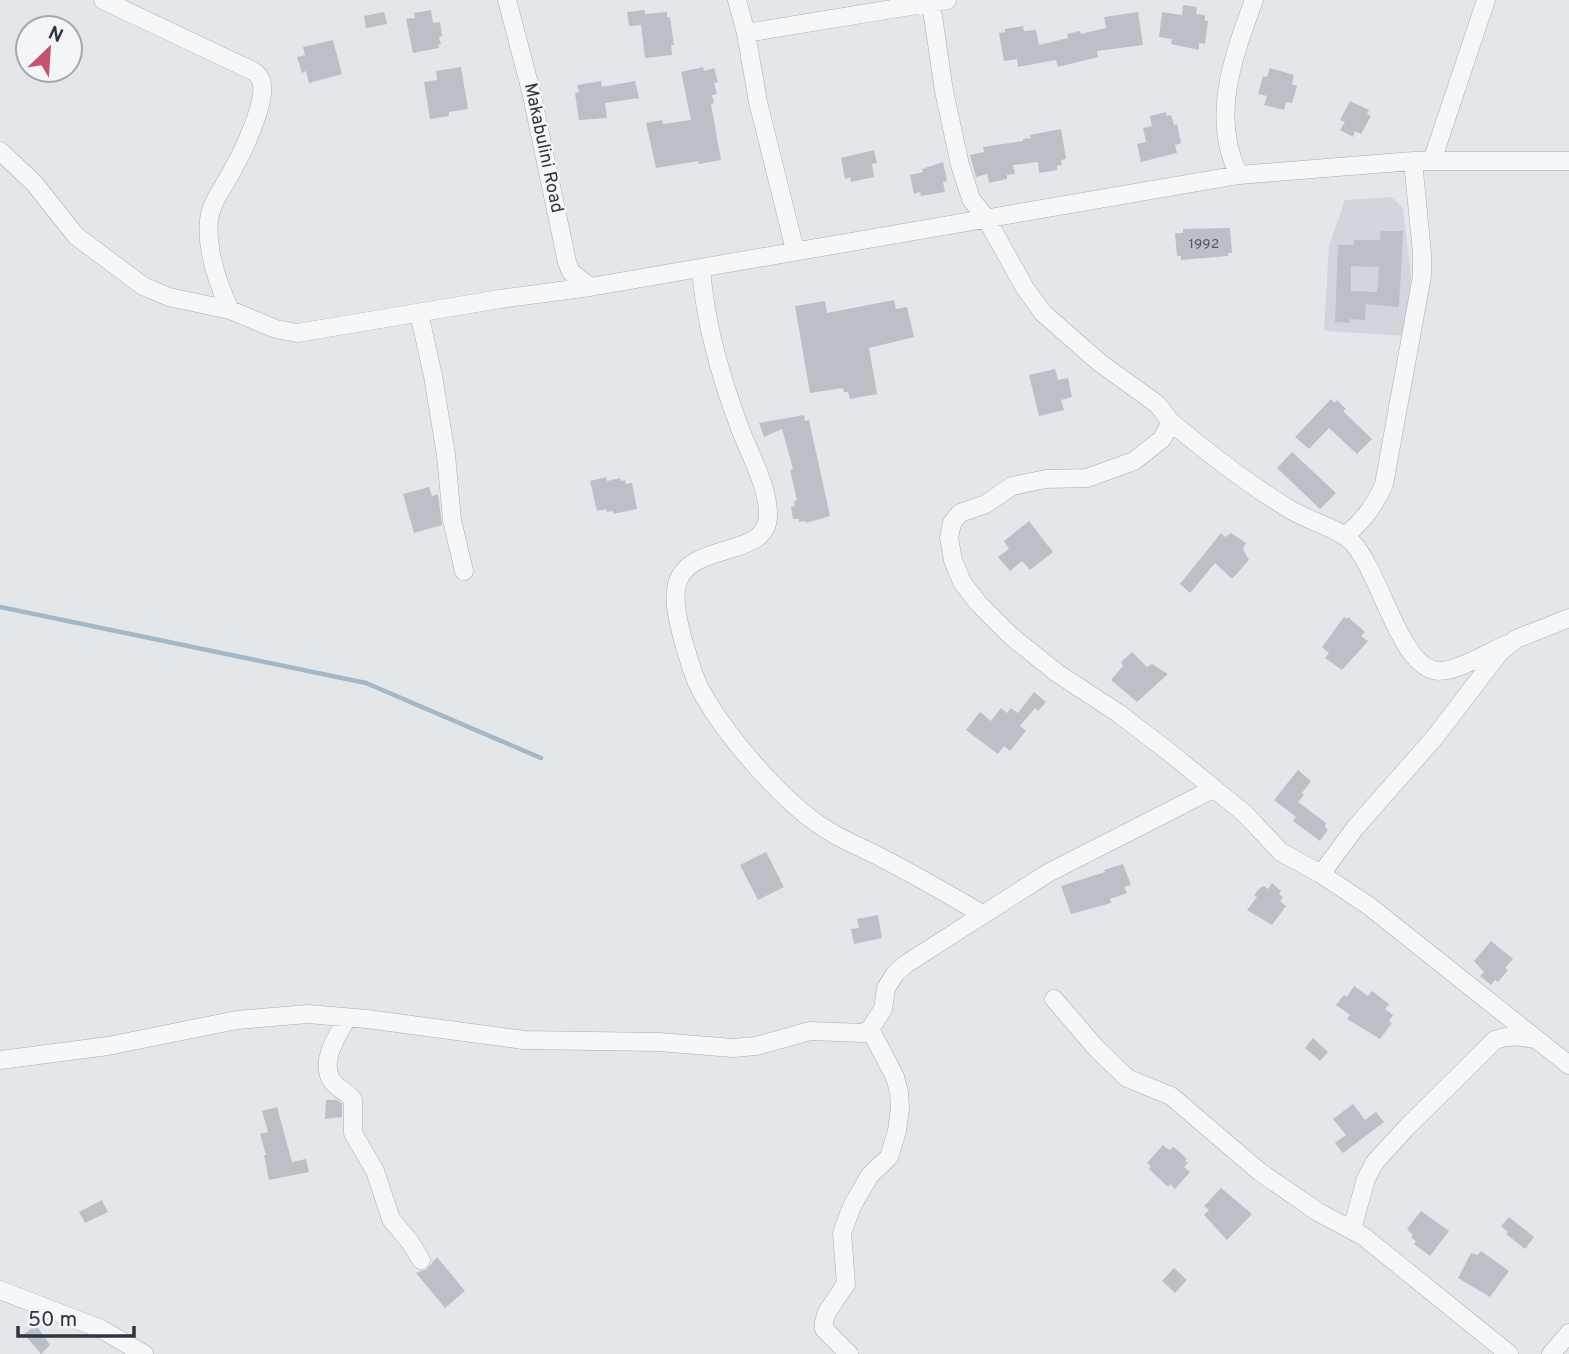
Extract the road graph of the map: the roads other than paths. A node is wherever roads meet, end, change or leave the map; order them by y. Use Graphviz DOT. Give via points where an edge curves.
graph roads {
  1 [pos="103,0"];
  2 [pos="507,0"];
  3 [pos="737,0"];
  4 [pos="1254,0"];
  5 [pos="1486,0"];
  6 [pos="939,1"];
  7 [pos="746,33"];
  8 [pos="0,150"];
  9 [pos="1413,161"];
  10 [pos="1432,161"];
  11 [pos="1569,161"];
  12 [pos="1239,175"];
  13 [pos="986,218"];
  14 [pos="795,250"];
  15 [pos="701,268"];
  16 [pos="590,287"];
  17 [pos="230,310"];
  18 [pos="419,313"];
  19 [pos="1171,422"];
  20 [pos="1345,536"];
  21 [pos="464,571"];
  22 [pos="1569,618"];
  23 [pos="1508,644"];
  24 [pos="1213,789"];
  25 [pos="1321,874"];
  26 [pos="982,914"];
  27 [pos="1054,999"];
  28 [pos="347,1018"];
  29 [pos="870,1029"];
  30 [pos="1534,1039"];
  31 [pos="0,1060"];
  32 [pos="1569,1065"];
  33 [pos="1352,1229"];
  34 [pos="421,1260"];
  35 [pos="0,1290"];
  36 [pos="1569,1333"];
  37 [pos="144,1354"];
  38 [pos="849,1354"];
  39 [pos="1509,1354"];
  40 [pos="1551,1354"];
  1 -- 17 [label="street" via="253,71 262,82 250,130 209,223 217,273"];
  2 -- 16 [label="street, Makabulini Road" via="567,262 570,272"];
  3 -- 7 [label="street"];
  4 -- 12 [label="street" via="1225,103 1227,144"];
  5 -- 10 [label="street"];
  6 -- 7 [label="street"];
  6 -- 13 [label="street" via="944,91 963,175 971,199"];
  7 -- 14 [label="street"];
  8 -- 17 [label="street" via="34,183 69,229 129,277 169,297"];
  9 -- 10 [label="street"];
  9 -- 12 [label="street"];
  9 -- 20 [label="street" via="1422,253 1418,305 1384,484 1361,523"];
  10 -- 11 [label="street"];
  12 -- 13 [label="street"];
  13 -- 14 [label="street"];
  13 -- 19 [label="street" via="1043,313 1090,355 1157,404"];
  14 -- 15 [label="street"];
  15 -- 16 [label="street"];
  15 -- 26 [label="street" via="712,346 768,512 763,533 697,561 678,581 677,616 693,673 717,717 811,819"];
  16 -- 18 [label="street"];
  17 -- 18 [label="street" via="276,329 297,332"];
  18 -- 21 [label="street"];
  19 -- 20 [label="street" via="1274,500"];
  19 -- 24 [label="street" via="1162,439 1134,461 1087,478 1012,486 960,513 949,538 962,582 1011,636 1144,732"];
  20 -- 23 [label="street" via="1376,582 1402,640 1426,667 1443,672"];
  22 -- 23 [label="street"];
  23 -- 25 [label="street"];
  24 -- 25 [label="street" via="1281,852"];
  24 -- 26 [label="street" via="1048,873"];
  25 -- 30 [label="street" via="1369,906"];
  26 -- 29 [label="street" via="895,974 886,988 883,1009"];
  27 -- 33 [label="street" via="1127,1078 1171,1096 1276,1184"];
  28 -- 29 [label="street" via="511,1039 733,1048 810,1031"];
  28 -- 31 [label="street" via="265,1016"];
  28 -- 34 [label="street" via="331,1047 329,1074 353,1100 354,1133 375,1171 391,1219"];
  29 -- 38 [label="street" via="895,1077 900,1108 893,1150 870,1175 852,1206 842,1234 846,1284 824,1317 824,1329"];
  30 -- 32 [label="street"];
  30 -- 33 [label="street" via="1517,1035 1495,1040 1407,1127 1371,1169"];
  33 -- 39 [label="street"];
  35 -- 37 [label="street" via="102,1329"];
  36 -- 40 [label="street"];
}
